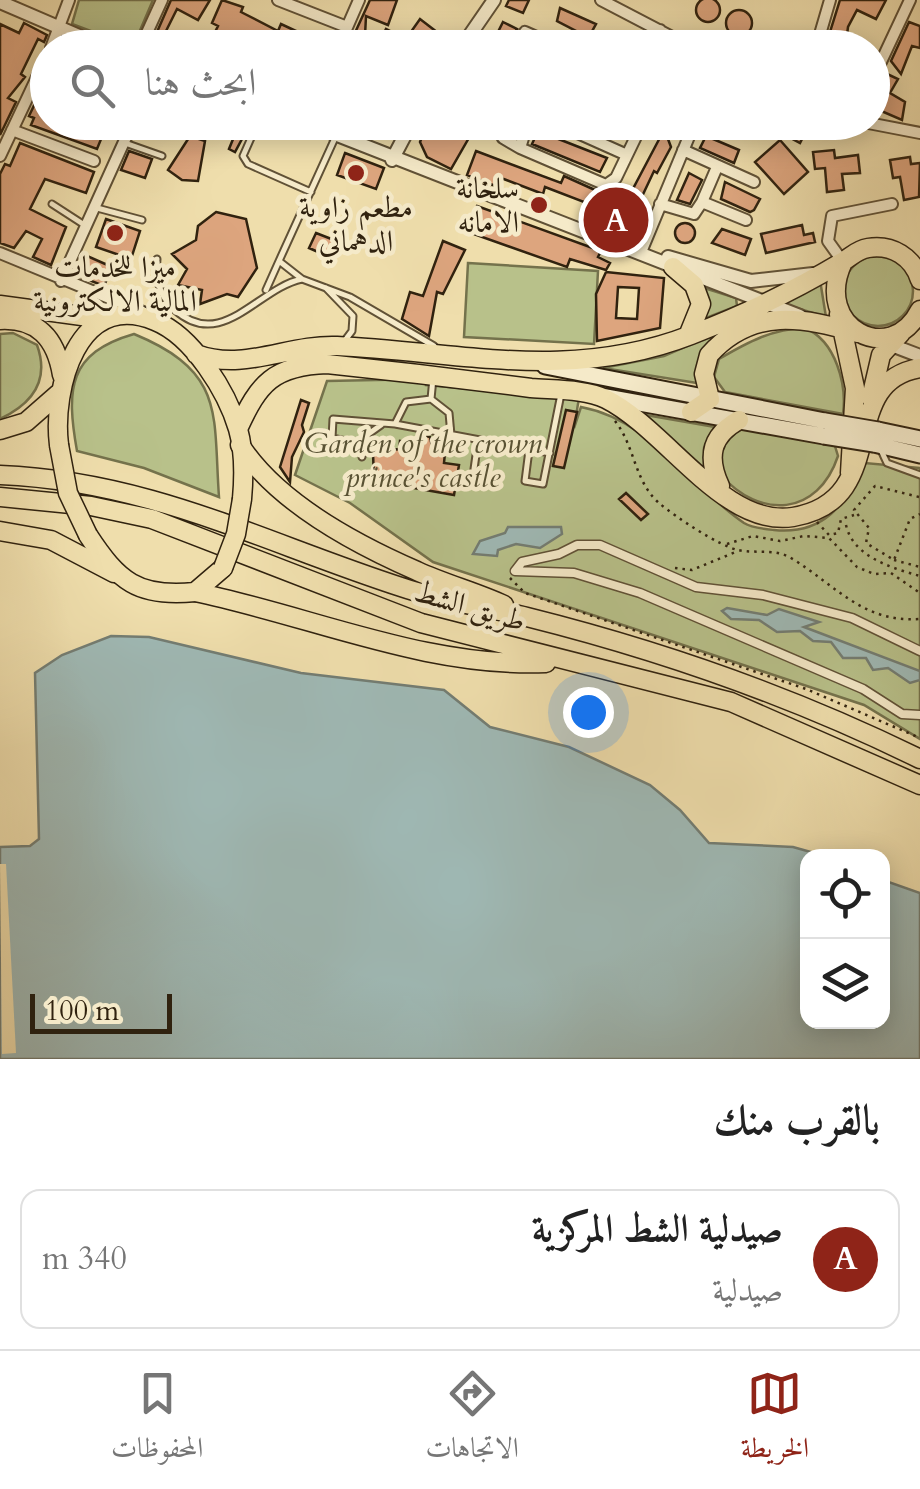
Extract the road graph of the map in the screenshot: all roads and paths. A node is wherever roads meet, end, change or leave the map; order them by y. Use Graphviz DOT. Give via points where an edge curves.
graph roads {
  1 [pos="69,0"];
  2 [pos="162,0"];
  3 [pos="278,0"];
  4 [pos="360,0"];
  5 [pos="494,0"];
  6 [pos="601,0"];
  7 [pos="830,0"];
  8 [pos="910,0"];
  9 [pos="0,2"];
  10 [pos="347,28"];
  11 [pos="59,29"];
  12 [pos="148,30"];
  13 [pos="473,30"];
  14 [pos="660,30"];
  15 [pos="821,30"];
  16 [pos="890,43"];
  17 [pos="30,92"];
  18 [pos="890,127"];
  19 [pos="12,130"];
  20 [pos="920,133"];
  21 [pos="30,137"];
  22 [pos="38,140"];
  23 [pos="126,140"];
  24 [pos="250,140"];
  25 [pos="335,140"];
  26 [pos="341,140"];
  27 [pos="403,140"];
  28 [pos="506,140"];
  29 [pos="522,140"];
  30 [pos="594,140"];
  31 [pos="635,140"];
  32 [pos="688,140"];
  33 [pos="125,143"];
  34 [pos="520,148"];
  35 [pos="684,150"];
  36 [pos="1,151"];
  37 [pos="628,155"];
  38 [pos="162,156"];
  39 [pos="392,160"];
  40 [pos="94,161"];
  41 [pos="718,167"];
  42 [pos="754,182"];
  43 [pos="311,192"];
  44 [pos="702,202"];
  45 [pos="52,204"];
  46 [pos="660,204"];
  47 [pos="892,204"];
  48 [pos="97,208"];
  49 [pos="142,220"];
  50 [pos="746,220"];
  51 [pos="88,227"];
  52 [pos="641,252"];
  53 [pos="0,254"];
  54 [pos="156,260"];
  55 [pos="280,261"];
  56 [pos="915,261"];
  57 [pos="843,262"];
  58 [pos="673,268"];
  59 [pos="816,274"];
  60 [pos="302,279"];
  61 [pos="920,280"];
  62 [pos="61,281"];
  63 [pos="324,286"];
  64 [pos="263,296"];
  65 [pos="763,302"];
  66 [pos="0,305"];
  67 [pos="805,318"];
  68 [pos="0,320"];
  69 [pos="104,320"];
  70 [pos="156,321"];
  71 [pos="915,322"];
  72 [pos="852,328"];
  73 [pos="688,336"];
  74 [pos="888,344"];
  75 [pos="337,346"];
  76 [pos="196,354"];
  77 [pos="449,356"];
  78 [pos="920,356"];
  79 [pos="539,364"];
  80 [pos="920,368"];
  81 [pos="62,375"];
  82 [pos="433,376"];
  83 [pos="562,392"];
  84 [pos="58,394"];
  85 [pos="603,397"];
  86 [pos="431,399"];
  87 [pos="710,400"];
  88 [pos="870,403"];
  89 [pos="691,412"];
  90 [pos="613,419"];
  91 [pos="739,420"];
  92 [pos="384,424"];
  93 [pos="395,424"];
  94 [pos="824,428"];
  95 [pos="0,430"];
  96 [pos="450,435"];
  97 [pos="239,437"];
  98 [pos="877,440"];
  99 [pos="920,440"];
  100 [pos="478,441"];
  101 [pos="363,445"];
  102 [pos="529,450"];
  103 [pos="550,453"];
  104 [pos="920,455"];
  105 [pos="362,457"];
  106 [pos="0,475"];
  107 [pos="920,475"];
  108 [pos="473,476"];
  109 [pos="850,478"];
  110 [pos="0,497"];
  111 [pos="920,498"];
  112 [pos="729,499"];
  113 [pos="812,511"];
  114 [pos="920,514"];
  115 [pos="856,515"];
  116 [pos="846,525"];
  117 [pos="0,530"];
  118 [pos="725,544"];
  119 [pos="740,551"];
  120 [pos="894,560"];
  121 [pos="652,564"];
  122 [pos="920,567"];
  123 [pos="515,572"];
  124 [pos="114,573"];
  125 [pos="920,576"];
  126 [pos="195,592"];
  127 [pos="920,593"];
  128 [pos="527,618"];
  129 [pos="920,619"];
  130 [pos="920,651"];
  131 [pos="567,662"];
  132 [pos="920,715"];
  133 [pos="920,738"];
  134 [pos="920,758"];
  135 [pos="920,785"];
  1 -- 11 [label="street"];
  2 -- 12 [label="street"];
  3 -- 10 [label="street"];
  4 -- 10 [label="street"];
  5 -- 13 [label="street"];
  6 -- 14 [label="street"];
  7 -- 15 [label="street"];
  8 -- 16 [label="street"];
  9 -- 11 [label="street"];
  17 -- 19 [label="street"];
  18 -- 20 [label="street"];
  19 -- 21 [label="street"];
  19 -- 36 [label="street"];
  22 -- 40 [label="street"];
  23 -- 33 [label="street"];
  24 -- 43 [label="lane" via="243,156 248,164"];
  25 -- 43 [label="lane"];
  26 -- 39 [label="street"];
  27 -- 39 [label="street"];
  28 -- 34 [label="street"];
  29 -- 34 [label="street"];
  30 -- 37 [label="street"];
  31 -- 37 [label="street"];
  32 -- 35 [label="street"];
  33 -- 38 [label="lane"];
  33 -- 48 [label="street"];
  34 -- 37 [label="street" via="606,185"];
  35 -- 41 [label="street"];
  35 -- 46 [label="street"];
  39 -- 52 [label="street"];
  41 -- 42 [label="street"];
  41 -- 44 [label="street"];
  43 -- 55 [label="lane"];
  44 -- 46 [label="street" via="694,214"];
  44 -- 50 [label="street"];
  45 -- 51 [label="lane"];
  46 -- 52 [label="street"];
  47 -- 57 [label="street" via="832,216 828,241"];
  48 -- 49 [label="lane"];
  48 -- 51 [label="street"];
  51 -- 62 [label="street"];
  52 -- 58 [label="street"];
  52 -- 59 [label="street" via="730,278"];
  53 -- 62 [label="street"];
  54 -- 64 [label="lane" via="161,292 193,321 226,322"];
  55 -- 60 [label="lane"];
  55 -- 64 [label="lane"];
  56 -- 57 [label="main road" via="879,247"];
  56 -- 61 [label="main road"];
  57 -- 59 [label="main road"];
  57 -- 72 [label="main road" via="834,286"];
  58 -- 65 [label="street"];
  58 -- 73 [label="main road" via="694,285 701,304"];
  59 -- 65 [label="main road"];
  60 -- 63 [label="lane"];
  60 -- 64 [label="lane"];
  62 -- 70 [label="street"];
  63 -- 75 [label="lane" via="352,316 348,337"];
  63 -- 77 [label="lane"];
  65 -- 67 [label="street"];
  65 -- 73 [label="main road"];
  66 -- 69 [label="main road"];
  67 -- 72 [label="main road"];
  67 -- 87 [label="main road" via="757,325 713,349 704,374"];
  68 -- 81 [label="main road" via="21,320 48,336"];
  69 -- 70 [label="main road"];
  69 -- 81 [label="main road" via="80,341"];
  70 -- 76 [label="main road"];
  71 -- 72 [label="main road"];
  71 -- 74 [label="main road"];
  72 -- 74 [label="street"];
  72 -- 109 [label="main road" via="856,406"];
  73 -- 79 [label="main road" via="641,352"];
  74 -- 78 [label="street"];
  74 -- 88 [label="main road"];
  75 -- 76 [label="main road" via="239,362"];
  75 -- 77 [label="main road"];
  76 -- 97 [label="main road"];
  77 -- 79 [label="main road"];
  79 -- 87 [label="main road"];
  80 -- 88 [label="main road" via="895,375"];
  81 -- 84 [label="main road"];
  82 -- 83 [label="main road"];
  82 -- 86 [label="lane"];
  82 -- 97 [label="main road" via="297,366 263,384"];
  83 -- 85 [label="main road"];
  83 -- 103 [label="lane"];
  84 -- 95 [label="main road" via="26,422"];
  84 -- 124 [label="main road, bridge" via="58,445 78,516"];
  85 -- 89 [label="main road"];
  85 -- 112 [label="main road" via="661,437"];
  86 -- 93 [label="lane" via="406,402"];
  86 -- 96 [label="lane" via="449,413"];
  87 -- 89 [label="main road"];
  87 -- 94 [label="main road"];
  88 -- 109 [label="main road" via="864,449"];
  89 -- 91 [label="main road"];
  90 -- 118 [label="path" via="658,502"];
  91 -- 94 [label="main road"];
  91 -- 112 [label="main road" via="719,434 712,452"];
  92 -- 93 [label="lane"];
  92 -- 101 [label="lane"];
  92 -- 101 [label="lane" via="334,419 332,438"];
  93 -- 96 [label="lane"];
  94 -- 98 [label="main road, bridge"];
  96 -- 100 [label="lane"];
  97 -- 126 [label="main road, bridge" via="242,498 230,555"];
  97 -- 128 [label="main road" via="264,476 370,548"];
  98 -- 99 [label="main road"];
  98 -- 104 [label="main road"];
  98 -- 107 [label="lane" via="887,462"];
  100 -- 102 [label="lane"];
  100 -- 108 [label="lane"];
  101 -- 105 [label="lane"];
  102 -- 103 [label="lane"];
  102 -- 103 [label="lane" via="527,482 544,482"];
  106 -- 128 [label="main road, طريق الشط" via="156,497 398,586"];
  109 -- 113 [label="main road"];
  110 -- 131 [label="main road, طريق الشط" via="152,519 421,623"];
  111 -- 115 [label="path" via="875,486 860,499"];
  112 -- 113 [label="main road" via="768,518"];
  113 -- 115 [label="path" via="829,536 838,533 842,518"];
  114 -- 120 [label="path" via="910,519"];
  115 -- 120 [label="path" via="869,528 866,543"];
  116 -- 125 [label="path" via="871,557"];
  117 -- 124 [label="main road" via="51,540"];
  118 -- 119 [label="path"];
  118 -- 127 [label="path" via="754,536 830,538 856,567 891,574"];
  119 -- 121 [label="path" via="692,570"];
  119 -- 129 [label="path" via="793,559 877,617"];
  120 -- 122 [label="path"];
  121 -- 123 [label="street" via="590,543 522,562"];
  121 -- 130 [label="street" via="696,587 821,608"];
  123 -- 132 [label="street" via="574,573 640,592 864,689 902,714"];
  123 -- 133 [label="path" via="510,581 525,593 806,689"];
  124 -- 126 [label="main road" via="152,592"];
  126 -- 131 [label="main road" via="455,656"];
  128 -- 134 [label="main road, طريق الشط" via="765,689"];
  131 -- 135 [label="main road, طريق الشط" via="731,702"];
}
